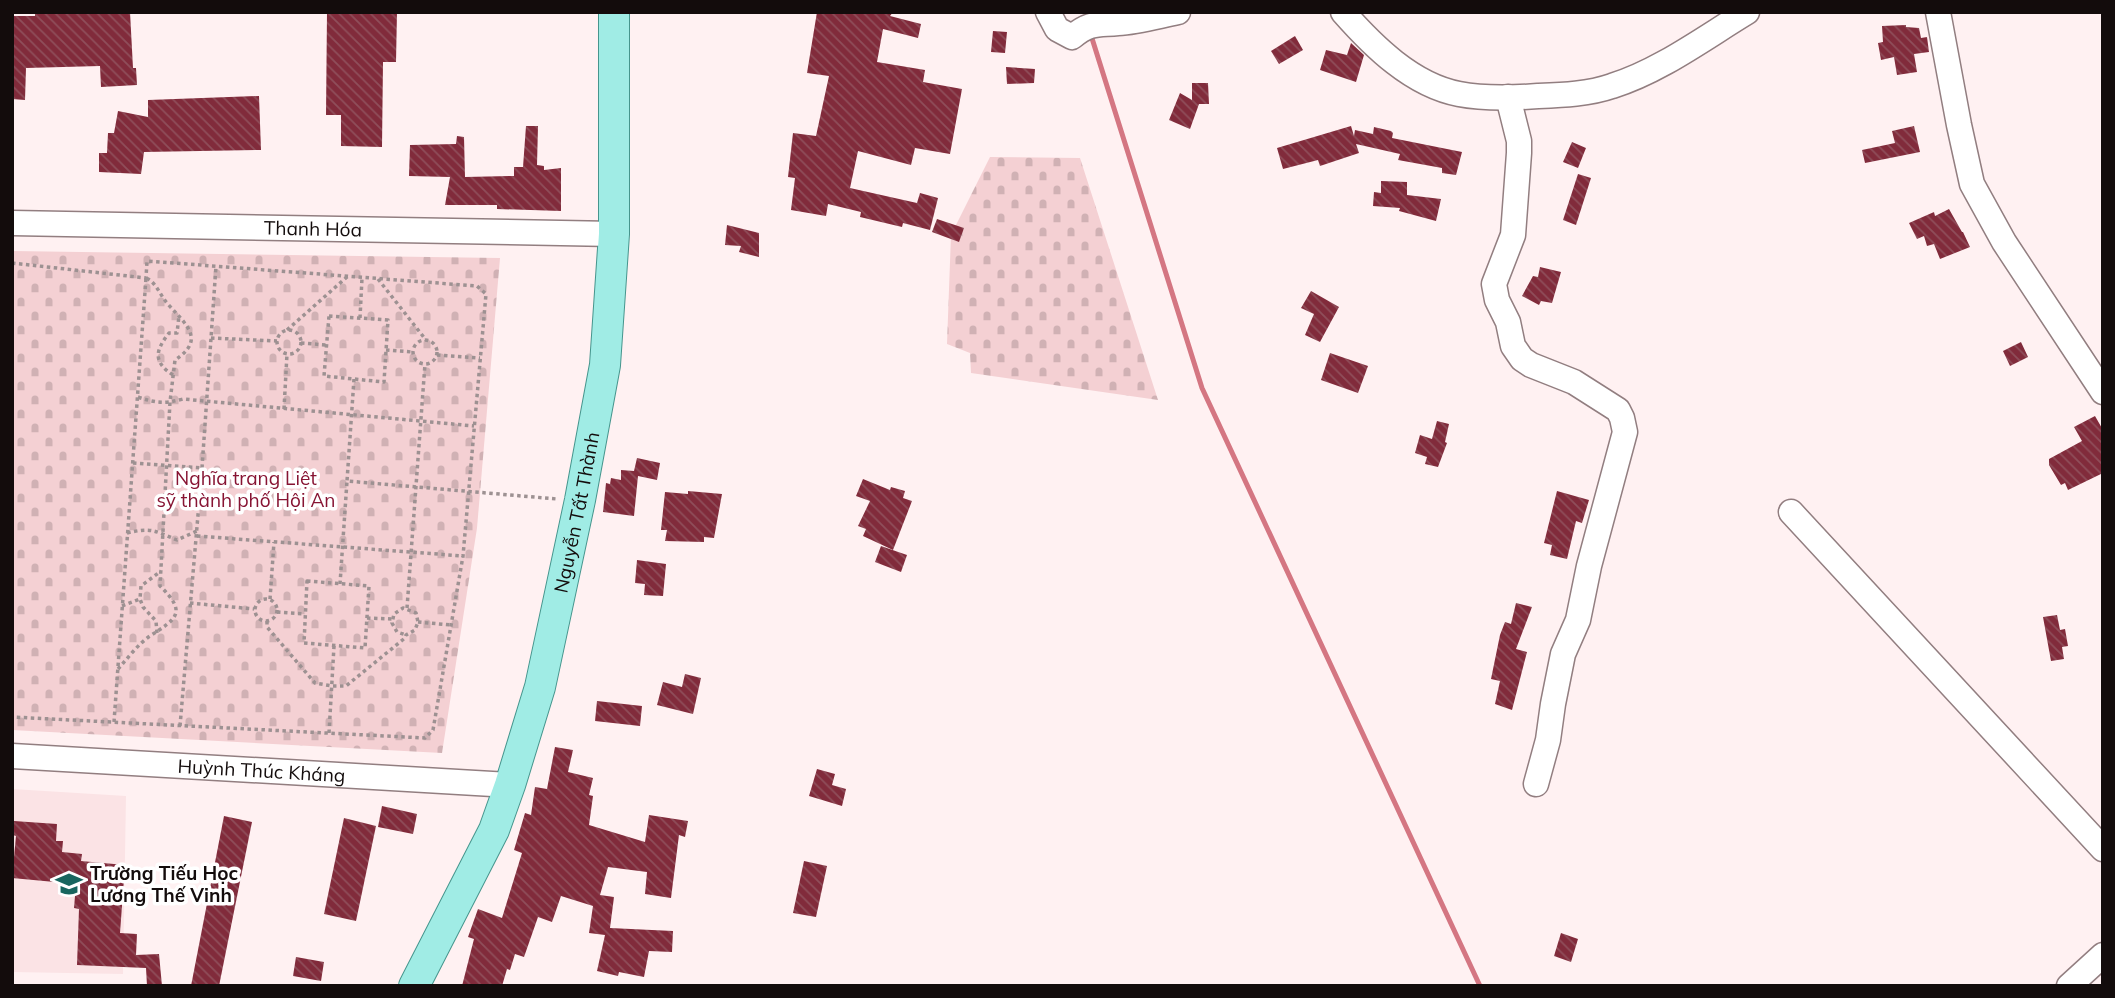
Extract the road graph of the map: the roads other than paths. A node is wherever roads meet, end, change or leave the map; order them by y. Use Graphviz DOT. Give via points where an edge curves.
graph roads {
  1 [pos="614,12"];
  2 [pos="1048,12"];
  3 [pos="1178,12"];
  4 [pos="1343,12"];
  5 [pos="1747,12"];
  6 [pos="1938,12"];
  7 [pos="1507,97"];
  8 [pos="12,223"];
  9 [pos="614,234"];
  10 [pos="2103,392"];
  11 [pos="1791,512"];
  12 [pos="12,756"];
  13 [pos="1536,784"];
  14 [pos="510,785"];
  15 [pos="2103,849"];
  16 [pos="2103,955"];
  17 [pos="414,986"];
  18 [pos="2069,986"];
  1 -- 9 [label="main road, Nguyễn Tất Thành"];
  2 -- 3 [label="street" via="1057,29 1072,37 1099,22"];
  4 -- 7 [label="street" via="1390,58 1420,79 1456,94"];
  5 -- 7 [label="street" via="1652,69 1612,87 1577,94"];
  6 -- 10 [label="street" via="1972,184 2004,242"];
  7 -- 13 [label="street" via="1519,153 1513,235 1494,292 1513,346 1522,359 1574,382 1618,410 1625,425 1578,620 1563,654"];
  8 -- 9 [label="street, Thanh Hóa"];
  9 -- 14 [label="main road, Nguyễn Tất Thành" via="605,365 580,500 540,687"];
  11 -- 15 [label="street"];
  12 -- 14 [label="street, Huỳnh Thúc Kháng"];
  14 -- 17 [label="main road, Nguyễn Tất Thành" via="494,830"];
  16 -- 18 [label="street"];
}
